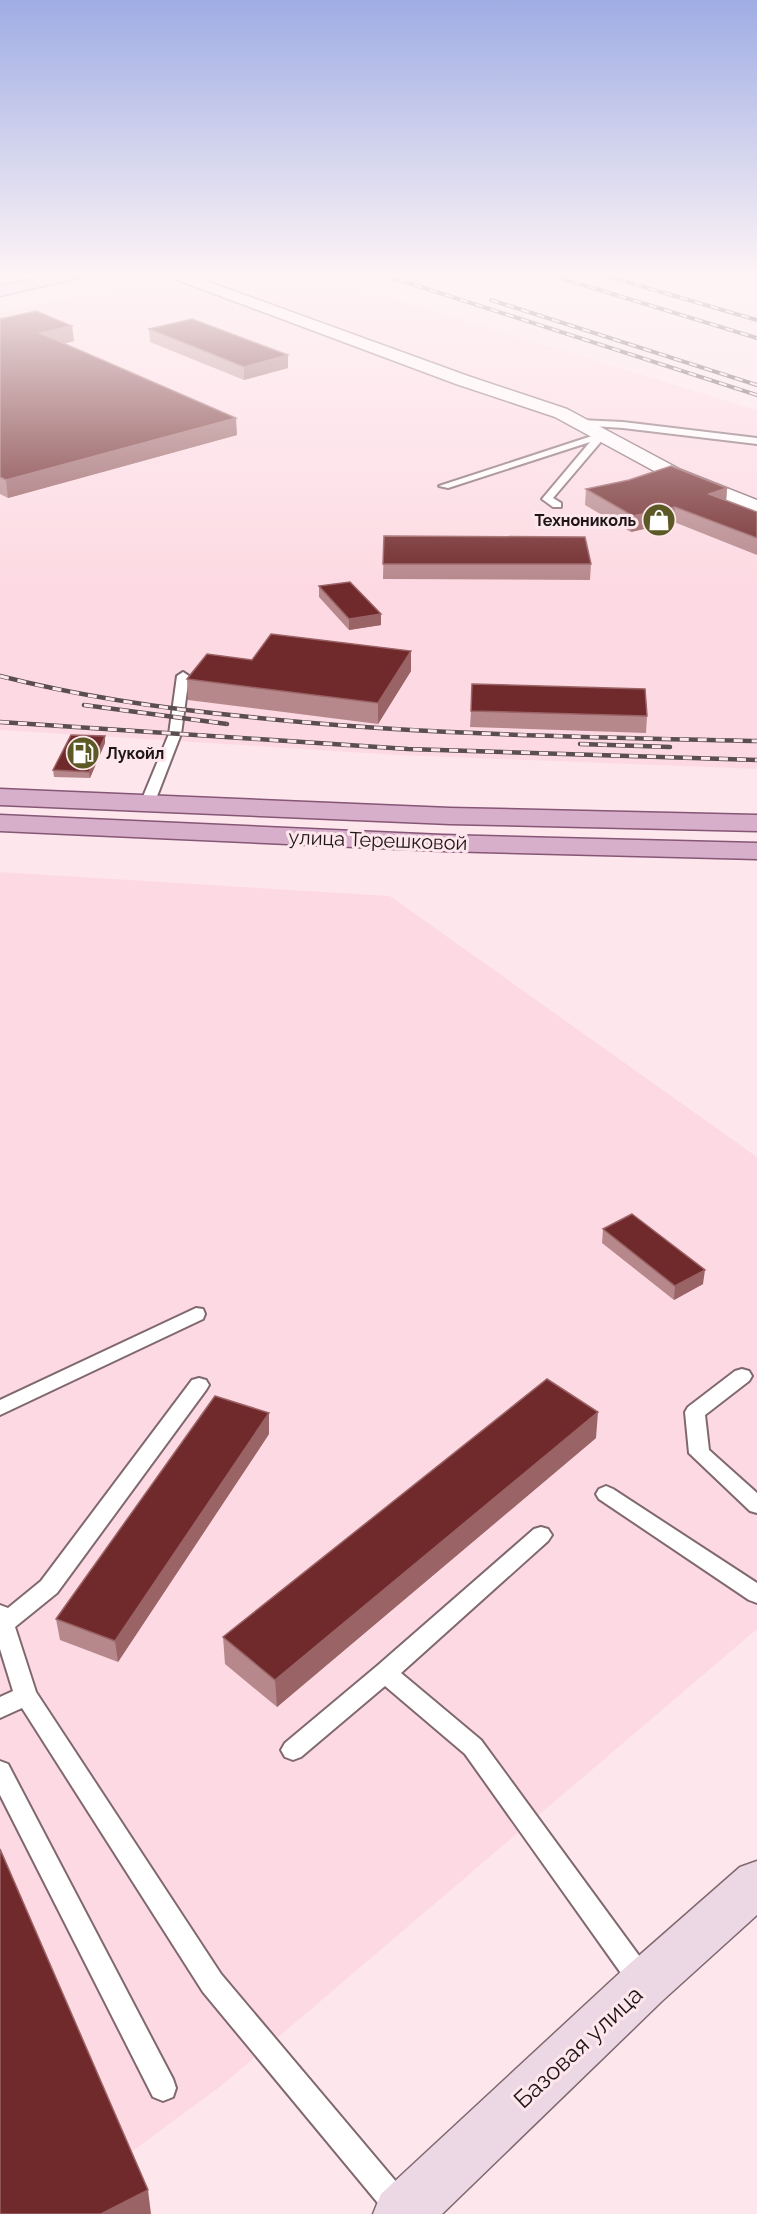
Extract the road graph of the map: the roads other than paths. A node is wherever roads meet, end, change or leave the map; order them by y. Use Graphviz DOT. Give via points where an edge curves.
graph roads {
  1 [pos="457,378"];
  2 [pos="580,423"];
  3 [pos="601,436"];
  4 [pos="757,441"];
  5 [pos="444,486"];
  6 [pos="557,505"];
  7 [pos="757,507"];
  8 [pos="183,676"];
  9 [pos="0,797"];
  10 [pos="147,804"];
  11 [pos="0,823"];
  12 [pos="757,823"];
  13 [pos="138,829"];
  14 [pos="757,852"];
  15 [pos="196,1314"];
  16 [pos="742,1376"];
  17 [pos="199,1385"];
  18 [pos="0,1408"];
  19 [pos="606,1494"];
  20 [pos="757,1505"];
  21 [pos="541,1535"];
  22 [pos="757,1594"];
  23 [pos="2,1620"];
  24 [pos="385,1673"];
  25 [pos="26,1695"];
  26 [pos="0,1708"];
  27 [pos="293,1750"];
  28 [pos="0,1771"];
  29 [pos="757,1882"];
  30 [pos="644,1984"];
  31 [pos="163,2088"];
  32 [pos="402,2213"];
  1 -- 2 [label="street"];
  2 -- 3 [label="street"];
  2 -- 4 [label="lane"];
  3 -- 5 [label="lane"];
  3 -- 6 [label="lane" via="547,499"];
  3 -- 7 [label="street" via="674,474"];
  8 -- 10 [label="lane" via="175,734"];
  9 -- 10 [label="main road, улица Терешковой"];
  10 -- 12 [label="main road, улица Терешковой"];
  10 -- 13 [label="main road"];
  11 -- 13 [label="main road, улица Терешковой"];
  13 -- 14 [label="main road, улица Терешковой"];
  15 -- 18 [label="lane"];
  16 -- 20 [label="lane" via="695,1412 699,1453"];
  17 -- 23 [label="lane" via="49,1587"];
  19 -- 22 [label="lane"];
  21 -- 24 [label="lane"];
  23 -- 25 [label="lane"];
  24 -- 27 [label="lane"];
  24 -- 30 [label="lane" via="473,1747"];
  25 -- 26 [label="lane"];
  25 -- 32 [label="lane" via="212,1983"];
  28 -- 31 [label="lane"];
  29 -- 30 [label="street, Базовая улица"];
  30 -- 32 [label="street, Базовая улица"];
}
